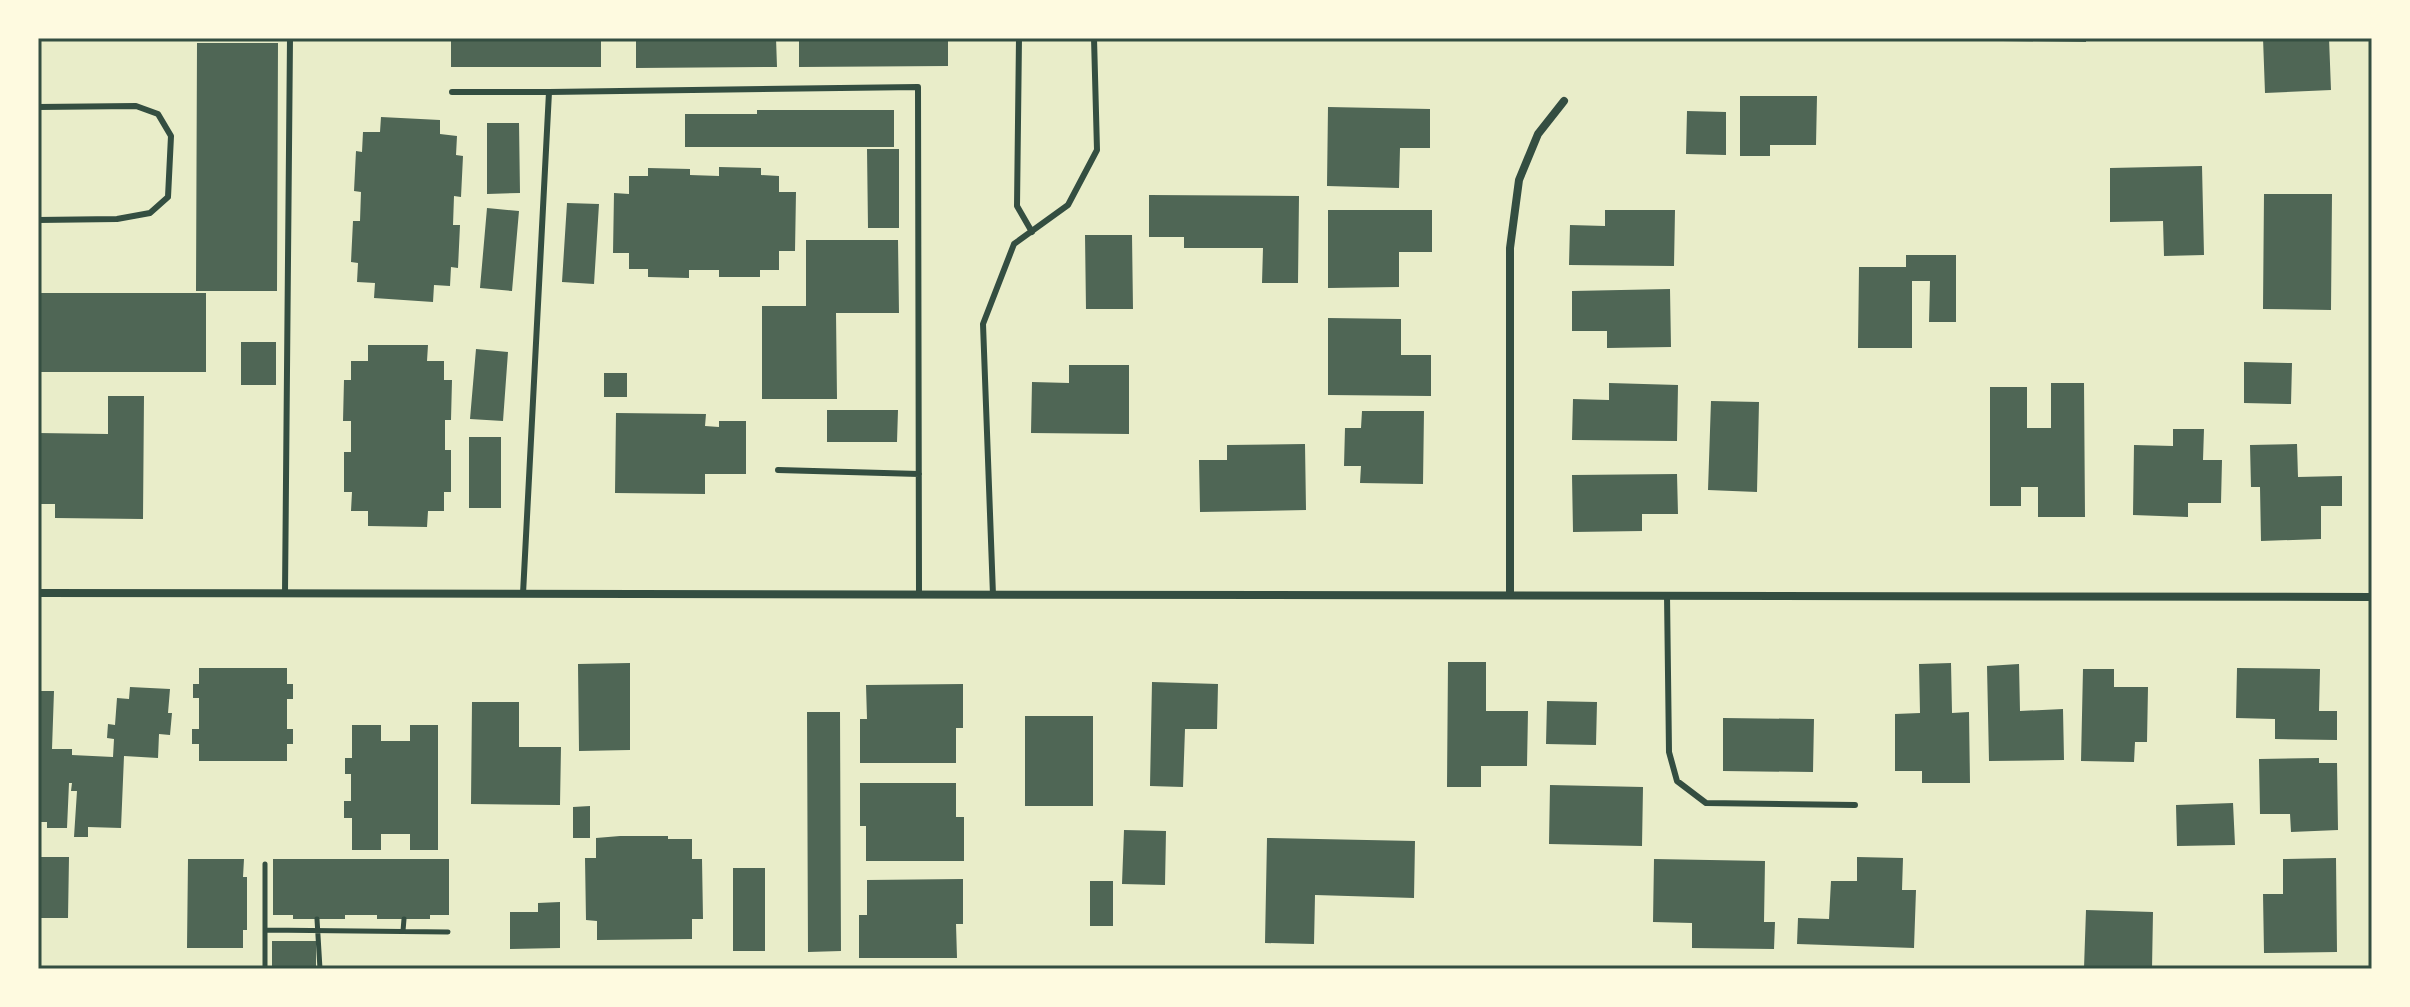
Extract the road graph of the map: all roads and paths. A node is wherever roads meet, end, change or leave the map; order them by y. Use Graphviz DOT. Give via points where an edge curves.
graph roads {
  1 [pos="290,38"];
  2 [pos="1019,38"];
  3 [pos="1094,38"];
  4 [pos="452,92"];
  5 [pos="549,92"];
  6 [pos="1564,101"];
  7 [pos="38,107"];
  8 [pos="38,220"];
  9 [pos="1032,232"];
  10 [pos="778,470"];
  11 [pos="919,474"];
  12 [pos="38,593"];
  13 [pos="285,593"];
  14 [pos="523,594"];
  15 [pos="919,595"];
  16 [pos="993,595"];
  17 [pos="1510,595"];
  18 [pos="1667,595"];
  19 [pos="2372,597"];
  20 [pos="1855,805"];
  21 [pos="265,864"];
  22 [pos="317,919"];
  23 [pos="404,919"];
  24 [pos="265,930"];
  25 [pos="317,930"];
  26 [pos="403,931"];
  27 [pos="448,932"];
  28 [pos="265,969"];
  29 [pos="320,969"];
  1 -- 13 [label="lane"];
  2 -- 9 [label="lane" via="1017,206"];
  3 -- 9 [label="lane" via="1097,150 1068,205"];
  4 -- 5 [label="lane"];
  5 -- 11 [label="lane" via="918,87"];
  5 -- 14 [label="lane"];
  6 -- 17 [label="street" via="1538,134 1519,180 1510,248"];
  7 -- 8 [label="lane" via="136,106 158,114 171,136 168,197 150,213"];
  9 -- 16 [label="lane" via="1014,244 983,324"];
  10 -- 11 [label="lane"];
  11 -- 15 [label="lane"];
  12 -- 13 [label="street"];
  13 -- 14 [label="street"];
  14 -- 15 [label="street"];
  15 -- 16 [label="street"];
  16 -- 17 [label="street"];
  17 -- 18 [label="street"];
  18 -- 19 [label="street"];
  18 -- 20 [label="lane" via="1669,752 1677,781 1706,803"];
  21 -- 24 [label="path"];
  22 -- 25 [label="path"];
  23 -- 26 [label="path"];
  24 -- 25 [label="path"];
  24 -- 28 [label="path"];
  25 -- 26 [label="path"];
  25 -- 29 [label="path"];
  26 -- 27 [label="path"];
}
